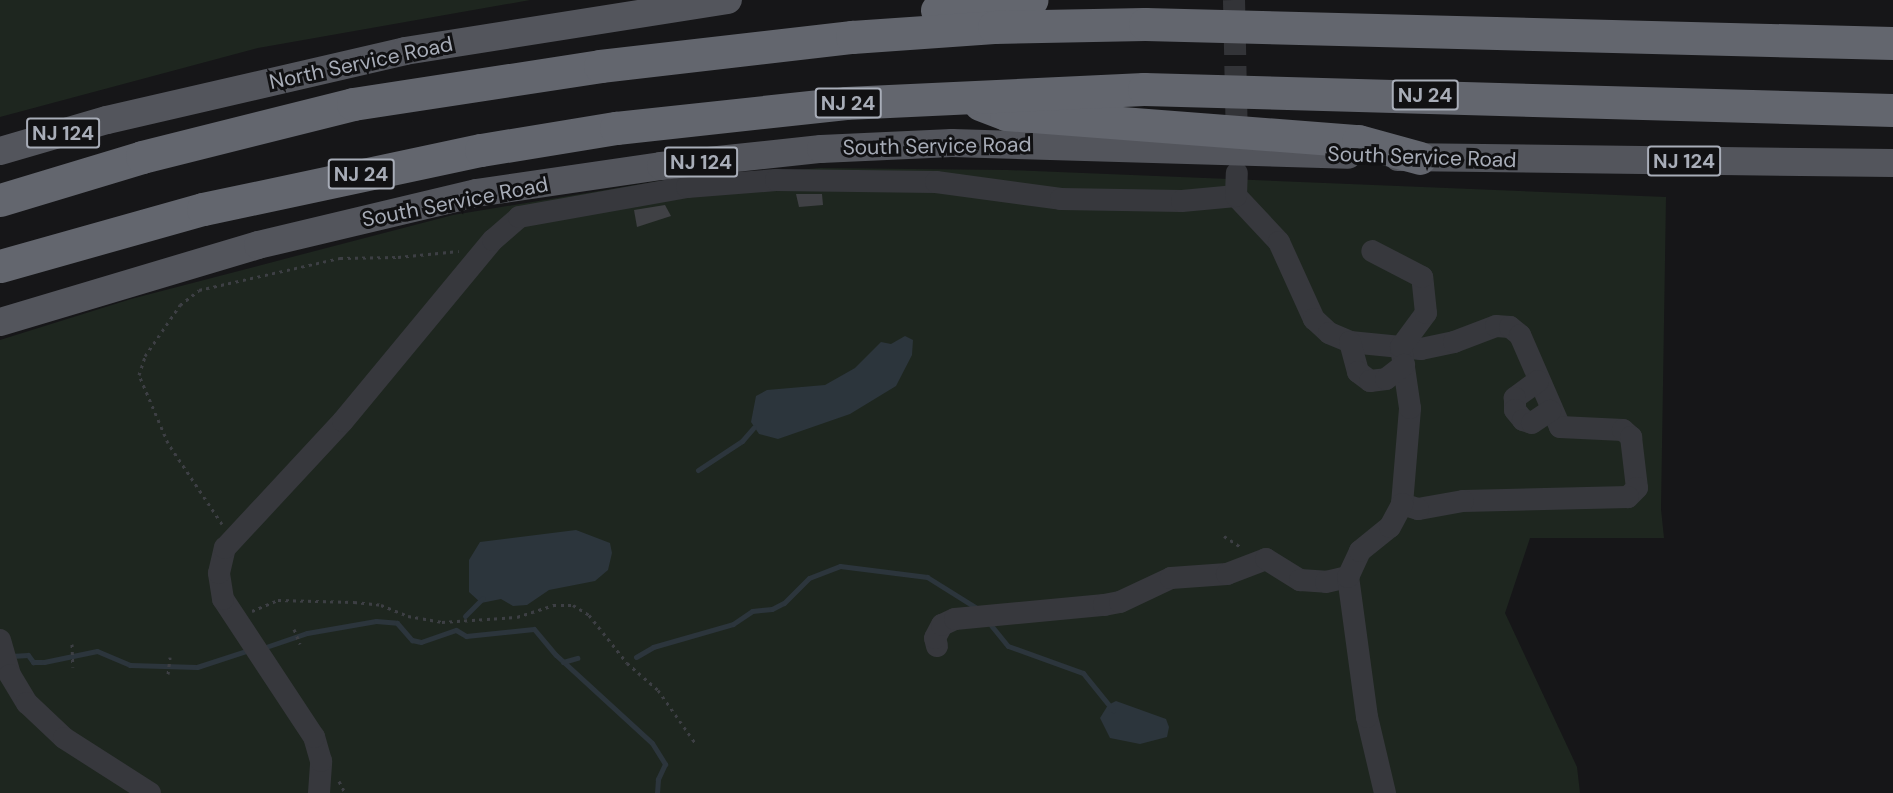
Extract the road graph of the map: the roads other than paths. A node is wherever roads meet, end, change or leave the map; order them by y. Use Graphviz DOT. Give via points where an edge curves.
graph roads {
  1 [pos="728,0"];
  2 [pos="1031,0"];
  3 [pos="1893,43"];
  4 [pos="600,66"];
  5 [pos="956,95"];
  6 [pos="1893,110"];
  7 [pos="0,151"];
  8 [pos="1420,158"];
  9 [pos="1893,163"];
  10 [pos="1237,172"];
  11 [pos="1236,196"];
  12 [pos="0,200"];
  13 [pos="63,250"];
  14 [pos="1372,251"];
  15 [pos="0,266"];
  16 [pos="0,285"];
  17 [pos="0,322"];
  18 [pos="1350,342"];
  19 [pos="1403,356"];
  20 [pos="1538,381"];
  21 [pos="1550,411"];
  22 [pos="1402,504"];
  23 [pos="1348,577"];
  24 [pos="937,646"];
  25 [pos="4,651"];
  26 [pos="150,793"];
  27 [pos="319,793"];
  28 [pos="1385,793"];
  1 -- 7 [label="main road, North Service Road / NJ 124" via="405,51 107,120"];
  2 -- 4 [label="highway" via="872,17"];
  3 -- 4 [label="highway" via="1145,24 994,27 852,37"];
  4 -- 12 [label="highway" via="353,104 142,157"];
  5 -- 6 [label="highway, NJ 24" via="1143,89 1290,90"];
  5 -- 8 [label="highway" via="1006,114 1358,141"];
  5 -- 13 [label="highway, NJ 24" via="665,122 481,150 203,209"];
  8 -- 9 [label="main road, South Service Road / NJ 124"];
  8 -- 17 [label="main road, South Service Road / NJ 124" via="952,143 821,149 661,166 465,196 258,245"];
  10 -- 11 [label="lane"];
  11 -- 18 [label="lane" via="1279,242 1314,319 1329,333"];
  11 -- 27 [label="lane" via="1176,201 1061,199 936,182 776,180 687,187 519,217 485,249 343,421 229,543 219,573 223,599 314,737 321,761"];
  13 -- 15 [label="highway, NJ 24"];
  13 -- 16 [label="highway"];
  14 -- 19 [label="lane" via="1422,277 1425,313"];
  18 -- 19 [label="lane"];
  18 -- 19 [label="lane" via="1358,372 1370,381 1386,379"];
  19 -- 20 [label="lane" via="1496,326 1510,327 1520,335"];
  19 -- 22 [label="lane" via="1410,408"];
  20 -- 21 [label="lane"];
  20 -- 21 [label="lane" via="1515,398 1515,410 1532,423"];
  21 -- 22 [label="lane" via="1560,427 1623,430 1631,437 1637,488 1628,497 1463,501 1418,509"];
  22 -- 23 [label="lane" via="1390,527 1360,551"];
  23 -- 24 [label="lane" via="1326,582 1300,580 1266,559 1227,574 1171,578 1120,602 955,619 942,625 935,638"];
  23 -- 28 [label="lane" via="1367,717"];
  25 -- 26 [label="lane" via="27,703 64,738"];
}
